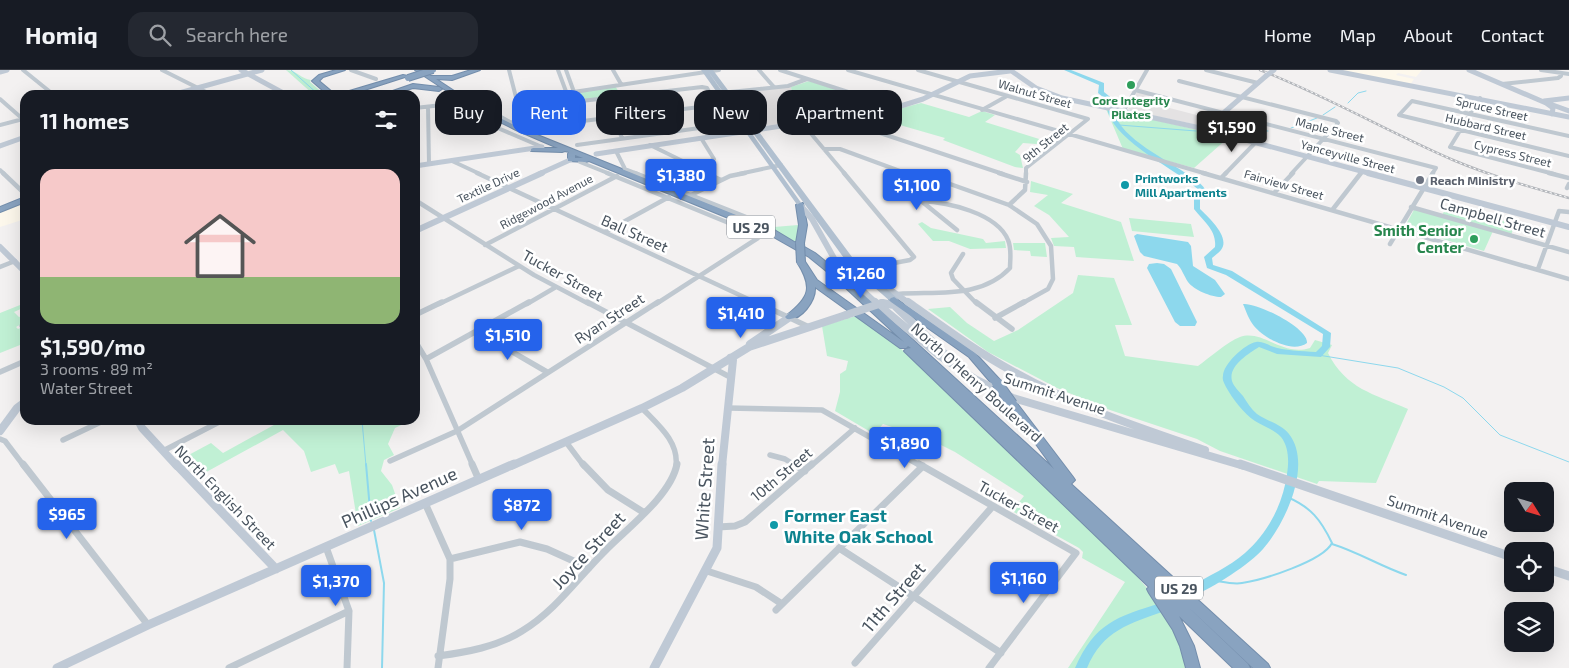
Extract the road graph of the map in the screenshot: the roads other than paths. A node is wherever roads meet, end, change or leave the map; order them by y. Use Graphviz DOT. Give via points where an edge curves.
graph roads {
  1 [pos="7,70"];
  2 [pos="23,70"];
  3 [pos="162,70"];
  4 [pos="241,70"];
  5 [pos="262,70"];
  6 [pos="338,70"];
  7 [pos="342,70"];
  8 [pos="351,70"];
  9 [pos="410,70"];
  10 [pos="434,70"];
  11 [pos="478,70"];
  12 [pos="509,70"];
  13 [pos="558,70"];
  14 [pos="566,70"];
  15 [pos="613,70"];
  16 [pos="661,70"];
  17 [pos="719,70"];
  18 [pos="759,70"];
  19 [pos="780,70"];
  20 [pos="848,70"];
  21 [pos="918,70"];
  22 [pos="1010,70"];
  23 [pos="1147,70"];
  24 [pos="1206,70"];
  25 [pos="1274,70"];
  26 [pos="1330,70"];
  27 [pos="1469,70"];
  28 [pos="1541,70"];
  29 [pos="707,71"];
  30 [pos="987,71"];
  31 [pos="0,72"];
  32 [pos="422,73"];
  33 [pos="1560,73"];
  34 [pos="248,74"];
  35 [pos="1569,74"];
  36 [pos="406,77"];
  37 [pos="666,78"];
  38 [pos="376,79"];
  39 [pos="807,79"];
  40 [pos="957,81"];
  41 [pos="1179,81"];
  42 [pos="1258,82"];
  43 [pos="621,84"];
  44 [pos="1502,84"];
  45 [pos="774,87"];
  46 [pos="199,88"];
  47 [pos="442,88"];
  48 [pos="48,90"];
  49 [pos="191,90"];
  50 [pos="203,90"];
  51 [pos="278,90"];
  52 [pos="321,90"];
  53 [pos="325,90"];
  54 [pos="364,90"];
  55 [pos="393,90"];
  56 [pos="400,90"];
  57 [pos="444,90"];
  58 [pos="514,90"];
  59 [pos="566,90"];
  60 [pos="573,90"];
  61 [pos="586,90"];
  62 [pos="676,90"];
  63 [pos="708,90"];
  64 [pos="717,90"];
  65 [pos="725,90"];
  66 [pos="746,90"];
  67 [pos="842,90"];
  68 [pos="1135,90"];
  69 [pos="931,95"];
  70 [pos="1007,96"];
  71 [pos="1241,97"];
  72 [pos="1480,98"];
  73 [pos="1569,98"];
  74 [pos="0,99"];
  75 [pos="1544,102"];
  76 [pos="435,106"];
  77 [pos="902,106"];
  78 [pos="428,107"];
  79 [pos="420,108"];
  80 [pos="982,110"];
  81 [pos="1122,110"];
  82 [pos="1223,112"];
  83 [pos="1569,112"];
  84 [pos="1471,114"];
  85 [pos="1552,114"];
  86 [pos="1400,115"];
  87 [pos="20,116"];
  88 [pos="502,118"];
  89 [pos="1569,118"];
  90 [pos="20,120"];
  91 [pos="596,120"];
  92 [pos="1089,120"];
  93 [pos="0,124"];
  94 [pos="502,126"];
  95 [pos="502,129"];
  96 [pos="694,129"];
  97 [pos="1205,129"];
  98 [pos="1460,130"];
  99 [pos="621,135"];
  100 [pos="720,135"];
  101 [pos="750,135"];
  102 [pos="758,135"];
  103 [pos="813,135"];
  104 [pos="885,135"];
  105 [pos="1068,135"];
  106 [pos="1569,136"];
  107 [pos="622,138"];
  108 [pos="701,138"];
  109 [pos="1324,138"];
  110 [pos="20,140"];
  111 [pos="1256,142"];
  112 [pos="540,144"];
  113 [pos="576,144"];
  114 [pos="650,145"];
  115 [pos="0,146"];
  116 [pos="824,148"];
  117 [pos="533,150"];
  118 [pos="616,151"];
  119 [pos="1308,156"];
  120 [pos="1569,156"];
  121 [pos="580,157"];
  122 [pos="452,161"];
  123 [pos="429,164"];
  124 [pos="420,165"];
  125 [pos="781,165"];
  126 [pos="773,166"];
  127 [pos="698,168"];
  128 [pos="0,170"];
  129 [pos="1362,171"];
  130 [pos="617,176"];
  131 [pos="915,176"];
  132 [pos="1222,177"];
  133 [pos="1569,178"];
  134 [pos="721,180"];
  135 [pos="1027,182"];
  136 [pos="508,188"];
  137 [pos="1423,188"];
  138 [pos="20,189"];
  139 [pos="1275,192"];
  140 [pos="691,195"];
  141 [pos="20,196"];
  142 [pos="669,197"];
  143 [pos="20,201"];
  144 [pos="921,201"];
  145 [pos="801,202"];
  146 [pos="420,203"];
  147 [pos="0,205"];
  148 [pos="1009,205"];
  149 [pos="1411,207"];
  150 [pos="553,209"];
  151 [pos="1332,209"];
  152 [pos="0,210"];
  153 [pos="1569,212"];
  154 [pos="444,218"];
  155 [pos="1555,223"];
  156 [pos="771,227"];
  157 [pos="1569,227"];
  158 [pos="420,229"];
  159 [pos="1398,229"];
  160 [pos="957,230"];
  161 [pos="604,232"];
  162 [pos="1390,244"];
  163 [pos="485,245"];
  164 [pos="1547,245"];
  165 [pos="0,247"];
  166 [pos="842,248"];
  167 [pos="1569,252"];
  168 [pos="963,254"];
  169 [pos="15,262"];
  170 [pos="519,266"];
  171 [pos="0,267"];
  172 [pos="20,267"];
  173 [pos="862,268"];
  174 [pos="1538,269"];
  175 [pos="809,275"];
  176 [pos="700,276"];
  177 [pos="1569,279"];
  178 [pos="556,287"];
  179 [pos="962,291"];
  180 [pos="899,298"];
  181 [pos="882,303"];
  182 [pos="420,313"];
  183 [pos="790,317"];
  184 [pos="996,318"];
  185 [pos="625,322"];
  186 [pos="808,327"];
  187 [pos="1012,329"];
  188 [pos="478,332"];
  189 [pos="903,346"];
  190 [pos="749,347"];
  191 [pos="420,349"];
  192 [pos="730,358"];
  193 [pos="426,359"];
  194 [pos="20,363"];
  195 [pos="714,369"];
  196 [pos="0,372"];
  197 [pos="548,372"];
  198 [pos="730,377"];
  199 [pos="971,377"];
  200 [pos="20,406"];
  201 [pos="642,408"];
  202 [pos="728,408"];
  203 [pos="94,425"];
  204 [pos="140,425"];
  205 [pos="213,425"];
  206 [pos="855,428"];
  207 [pos="0,431"];
  208 [pos="457,431"];
  209 [pos="0,439"];
  210 [pos="63,440"];
  211 [pos="566,442"];
  212 [pos="163,451"];
  213 [pos="770,455"];
  214 [pos="390,461"];
  215 [pos="1239,464"];
  216 [pos="923,466"];
  217 [pos="805,470"];
  218 [pos="478,480"];
  219 [pos="426,503"];
  220 [pos="993,506"];
  221 [pos="1093,509"];
  222 [pos="643,512"];
  223 [pos="718,527"];
  224 [pos="326,547"];
  225 [pos="838,548"];
  226 [pos="1504,554"];
  227 [pos="450,559"];
  228 [pos="1136,567"];
  229 [pos="589,568"];
  230 [pos="276,569"];
  231 [pos="706,571"];
  232 [pos="1554,571"];
  233 [pos="1569,576"];
  234 [pos="913,595"];
  235 [pos="782,604"];
  236 [pos="776,610"];
  237 [pos="349,611"];
  238 [pos="148,625"];
  239 [pos="1001,653"];
  240 [pos="438,656"];
  241 [pos="855,663"];
  242 [pos="57,668"];
  243 [pos="229,668"];
  244 [pos="347,668"];
  245 [pos="438,668"];
  246 [pos="654,668"];
  247 [pos="989,668"];
  248 [pos="1193,668"];
  249 [pos="1243,668"];
  250 [pos="1263,668"];
  1 -- 31 [label="street"];
  2 -- 48 [label="street"];
  3 -- 46 [label="street"];
  4 -- 34 [label="street"];
  5 -- 34 [label="street"];
  6 -- 52 [label="highway" via="312,80"];
  7 -- 53 [label="highway" via="315,81"];
  8 -- 38 [label="street"];
  9 -- 32 [label="highway, North O'Henry Boulevard / US 29"];
  10 -- 36 [label="highway, bridge"];
  11 -- 32 [label="highway" via="445,79"];
  11 -- 47 [label="highway" via="452,80"];
  12 -- 58 [label="street"];
  13 -- 59 [label="street"];
  14 -- 60 [label="street"];
  15 -- 43 [label="street"];
  16 -- 37 [label="street"];
  17 -- 29 [label="street"];
  18 -- 45 [label="street"];
  19 -- 39 [label="street"];
  20 -- 69 [label="street, Fairview Street"];
  21 -- 40 [label="street, Walnut Street"];
  22 -- 30 [label="street, Textile Drive"];
  22 -- 81 [label="street, Yanceyville Street" via="1030,85 1049,93"];
  23 -- 68 [label="street"];
  24 -- 42 [label="street"];
  25 -- 42 [label="street, bridge"];
  26 -- 72 [label="street"];
  27 -- 44 [label="street"];
  28 -- 33 [label="street"];
  29 -- 37 [label="street"];
  29 -- 64 [label="main road, Summit Avenue"];
  29 -- 65 [label="main road, Summit Avenue"];
  30 -- 40 [label="street, Textile Drive"];
  32 -- 36 [label="highway, bridge"];
  32 -- 47 [label="highway, North O'Henry Boulevard / US 29"];
  32 -- 55 [label="highway" via="417,81"];
  33 -- 35 [label="street"];
  33 -- 44 [label="street" via="1558,78"];
  34 -- 46 [label="street"];
  34 -- 51 [label="street"];
  36 -- 54 [label="highway"];
  37 -- 43 [label="street"];
  39 -- 45 [label="street"];
  39 -- 67 [label="street"];
  40 -- 69 [label="street, Textile Drive"];
  40 -- 70 [label="street, Walnut Street"];
  41 -- 71 [label="street"];
  42 -- 71 [label="street"];
  43 -- 61 [label="street"];
  44 -- 75 [label="street"];
  45 -- 66 [label="street"];
  46 -- 49 [label="street"];
  46 -- 50 [label="street"];
  47 -- 56 [label="highway" via="413,86"];
  47 -- 57 [label="highway, North O'Henry Boulevard / US 29"];
  47 -- 121 [label="highway, North O'Henry Boulevard / US 29" via="498,119"];
  62 -- 63 [label="street" via="702,87"];
  68 -- 81 [label="street"];
  68 -- 82 [label="street, Maple Street"];
  69 -- 77 [label="street, Textile Drive"];
  69 -- 80 [label="street, Fairview Street"];
  70 -- 80 [label="street"];
  70 -- 92 [label="street, Walnut Street"];
  71 -- 82 [label="street"];
  71 -- 109 [label="street" via="1338,122"];
  72 -- 84 [label="street"];
  72 -- 85 [label="street"];
  73 -- 75 [label="street"];
  74 -- 87 [label="street"];
  75 -- 83 [label="street"];
  75 -- 85 [label="street" via="1553,109"];
  76 -- 78 [label="street"];
  78 -- 79 [label="street"];
  78 -- 123 [label="street"];
  80 -- 105 [label="street, Fairview Street"];
  81 -- 97 [label="street, Yanceyville Street"];
  82 -- 97 [label="street"];
  82 -- 109 [label="street, Maple Street"];
  84 -- 86 [label="street, Spruce Street" via="1410,102"];
  84 -- 98 [label="street"];
  84 -- 106 [label="street, Spruce Street"];
  85 -- 89 [label="street"];
  86 -- 98 [label="street, Hubbard Street"];
  88 -- 91 [label="street" via="526,127"];
  90 -- 93 [label="street"];
  92 -- 105 [label="street, 9th Street"];
  94 -- 112 [label="highway, North O'Henry Boulevard / US 29"];
  95 -- 112 [label="street"];
  96 -- 107 [label="street"];
  97 -- 111 [label="street, Yanceyville Street"];
  98 -- 120 [label="street, Hubbard Street"];
  98 -- 133 [label="street, Cypress Street" via="1449,145 1452,148"];
  99 -- 107 [label="street"];
  100 -- 108 [label="street, Textile Drive"];
  101 -- 126 [label="main road, Summit Avenue"];
  102 -- 125 [label="main road, Summit Avenue"];
  103 -- 116 [label="street"];
  104 -- 135 [label="street"];
  105 -- 132 [label="street, Fairview Street"];
  105 -- 135 [label="street, 9th Street" via="1026,168"];
  107 -- 113 [label="street"];
  108 -- 114 [label="street, Textile Drive"];
  108 -- 127 [label="street" via="714,159"];
  109 -- 119 [label="street"];
  109 -- 137 [label="street, Maple Street" via="1436,168"];
  110 -- 115 [label="street"];
  111 -- 119 [label="street, Yanceyville Street"];
  111 -- 132 [label="street"];
  112 -- 117 [label="street"];
  112 -- 121 [label="highway, North O'Henry Boulevard / US 29"];
  114 -- 118 [label="street, Textile Drive"];
  114 -- 127 [label="street"];
  116 -- 131 [label="street" via="840,149"];
  116 -- 173 [label="street" via="914,255 914,258"];
  117 -- 121 [label="highway"];
  117 -- 122 [label="street"];
  118 -- 121 [label="street, Textile Drive"];
  118 -- 140 [label="street" via="625,168"];
  119 -- 129 [label="street, Yanceyville Street"];
  119 -- 139 [label="street"];
  121 -- 130 [label="street"];
  121 -- 136 [label="street, Textile Drive"];
  121 -- 189 [label="highway, North O'Henry Boulevard / US 29" via="747,225 791,248 828,274"];
  121 -- 221 [label="highway, North O'Henry Boulevard / US 29" via="751,222 812,255"];
  122 -- 123 [label="street"];
  122 -- 136 [label="street, Ball Street"];
  123 -- 124 [label="street"];
  125 -- 126 [label="street"];
  125 -- 145 [label="main road, Summit Avenue"];
  126 -- 134 [label="street"];
  126 -- 145 [label="main road, Summit Avenue"];
  127 -- 134 [label="street"];
  128 -- 138 [label="street"];
  129 -- 137 [label="street, Yanceyville Street"];
  129 -- 151 [label="street"];
  130 -- 142 [label="street"];
  130 -- 150 [label="street, Ridgewood Avenue"];
  131 -- 144 [label="street" via="912,188"];
  131 -- 148 [label="street" via="936,179"];
  132 -- 139 [label="street, Fairview Street"];
  134 -- 140 [label="street"];
  135 -- 148 [label="street, 9th Street" via="1024,194"];
  136 -- 150 [label="street, Ball Street"];
  136 -- 154 [label="street, Textile Drive"];
  137 -- 149 [label="street"];
  137 -- 155 [label="street, Yanceyville Street"];
  139 -- 151 [label="street, Fairview Street"];
  140 -- 156 [label="street"];
  141 -- 147 [label="highway"];
  142 -- 161 [label="street"];
  142 -- 176 [label="street, Ryan Street" via="758,235 757,239"];
  143 -- 152 [label="highway"];
  144 -- 160 [label="street"];
  144 -- 179 [label="street" via="938,202 983,218 997,226 1007,238 1010,268 1006,274 976,289"];
  145 -- 166 [label="main road, Summit Avenue"];
  145 -- 175 [label="highway, bridge" via="801,262"];
  145 -- 199 [label="street, Summit Avenue" via="841,270 917,340"];
  146 -- 154 [label="street, Tucker Street"];
  148 -- 184 [label="street" via="1037,224 1045,234 1051,246 1054,279 1048,289"];
  149 -- 159 [label="street"];
  149 -- 164 [label="street, Campbell Street"];
  150 -- 161 [label="street, Ball Street"];
  150 -- 163 [label="street, Ridgewood Avenue"];
  151 -- 159 [label="street, Fairview Street"];
  153 -- 155 [label="street" via="1559,211"];
  154 -- 158 [label="street, Textile Drive"];
  154 -- 163 [label="street, Tucker Street"];
  155 -- 157 [label="street, Yanceyville Street"];
  155 -- 164 [label="street"];
  159 -- 162 [label="street"];
  159 -- 174 [label="street, Fairview Street"];
  161 -- 176 [label="street, Ball Street"];
  163 -- 170 [label="street, Tucker Street"];
  164 -- 167 [label="street, Campbell Street"];
  164 -- 174 [label="street"];
  165 -- 169 [label="street"];
  166 -- 173 [label="street, Summit Avenue"];
  166 -- 180 [label="main road, Summit Avenue" via="859,271"];
  168 -- 179 [label="street" via="951,273"];
  169 -- 171 [label="street"];
  169 -- 172 [label="street"];
  170 -- 178 [label="street, Tucker Street"];
  170 -- 182 [label="street"];
  173 -- 180 [label="street, Summit Avenue"];
  174 -- 177 [label="street, Fairview Street"];
  175 -- 183 [label="highway" via="811,296"];
  175 -- 189 [label="highway" via="824,290"];
  176 -- 183 [label="street, Ball Street"];
  176 -- 185 [label="street, Ryan Street"];
  178 -- 185 [label="street, Tucker Street"];
  178 -- 188 [label="street"];
  179 -- 180 [label="street" via="912,292"];
  179 -- 184 [label="street"];
  180 -- 181 [label="street, Phillips Avenue"];
  180 -- 215 [label="street, Summit Avenue" via="972,348 1047,390 1120,421"];
  180 -- 221 [label="highway, bridge" via="972,355"];
  181 -- 186 [label="street, Phillips Avenue, bridge"];
  181 -- 199 [label="street" via="894,305"];
  183 -- 186 [label="street, Ball Street"];
  183 -- 190 [label="street, Phillips Avenue"];
  184 -- 187 [label="street"];
  185 -- 195 [label="street, Tucker Street"];
  185 -- 197 [label="street, Ryan Street"];
  186 -- 190 [label="street, Phillips Avenue"];
  188 -- 193 [label="street"];
  188 -- 197 [label="street"];
  189 -- 228 [label="highway, North O'Henry Boulevard / US 29"];
  190 -- 192 [label="street, Phillips Avenue"];
  191 -- 193 [label="street"];
  192 -- 195 [label="street, Phillips Avenue"];
  192 -- 198 [label="street, White Street" via="733,360"];
  193 -- 208 [label="street"];
  194 -- 196 [label="street"];
  195 -- 198 [label="street, Tucker Street"];
  195 -- 201 [label="street, Phillips Avenue"];
  197 -- 208 [label="street, Ryan Street"];
  198 -- 202 [label="street, White Street"];
  199 -- 215 [label="street, Summit Avenue" via="1013,398"];
  200 -- 207 [label="street"];
  201 -- 211 [label="street, Phillips Avenue"];
  201 -- 222 [label="street, Joyce Street" via="675,447 677,462 674,477"];
  202 -- 206 [label="street, Tucker Street" via="815,408"];
  202 -- 223 [label="street, White Street"];
  203 -- 210 [label="street"];
  204 -- 212 [label="street, North English Street"];
  205 -- 212 [label="street"];
  206 -- 216 [label="street, Tucker Street"];
  206 -- 217 [label="street, 10th Street"];
  208 -- 214 [label="street, Ryan Street"];
  208 -- 218 [label="street"];
  209 -- 238 [label="street" via="5,441"];
  211 -- 218 [label="street, Phillips Avenue"];
  211 -- 222 [label="street" via="605,490"];
  212 -- 230 [label="street, North English Street"];
  213 -- 217 [label="street"];
  215 -- 226 [label="street, Summit Avenue"];
  216 -- 220 [label="street, Tucker Street"];
  216 -- 225 [label="street"];
  217 -- 223 [label="street, 10th Street" via="740,525"];
  218 -- 219 [label="street, Phillips Avenue"];
  219 -- 224 [label="street, Phillips Avenue"];
  219 -- 227 [label="street"];
  220 -- 234 [label="street, 11th Street"];
  220 -- 239 [label="street, Tucker Street" via="1076,553"];
  221 -- 250 [label="highway, North O'Henry Boulevard / US 29"];
  222 -- 229 [label="street, Joyce Street"];
  223 -- 231 [label="street, White Street" via="717,548"];
  224 -- 230 [label="street, Phillips Avenue"];
  224 -- 237 [label="street"];
  225 -- 234 [label="street"];
  225 -- 235 [label="street"];
  227 -- 229 [label="street" via="520,542 547,549"];
  227 -- 240 [label="street" via="450,580"];
  228 -- 248 [label="highway" via="1167,607 1186,641"];
  228 -- 249 [label="highway, North O'Henry Boulevard / US 29"];
  229 -- 240 [label="street, Joyce Street" via="561,601 520,633 479,650"];
  230 -- 238 [label="street, Phillips Avenue"];
  231 -- 235 [label="street" via="756,587"];
  231 -- 246 [label="street, White Street"];
  232 -- 233 [label="street"];
  234 -- 239 [label="street"];
  234 -- 241 [label="street, 11th Street"];
  235 -- 236 [label="street"];
  237 -- 243 [label="street"];
  237 -- 244 [label="street"];
  238 -- 242 [label="street, Phillips Avenue"];
  239 -- 247 [label="street"];
  240 -- 245 [label="street"];
}
